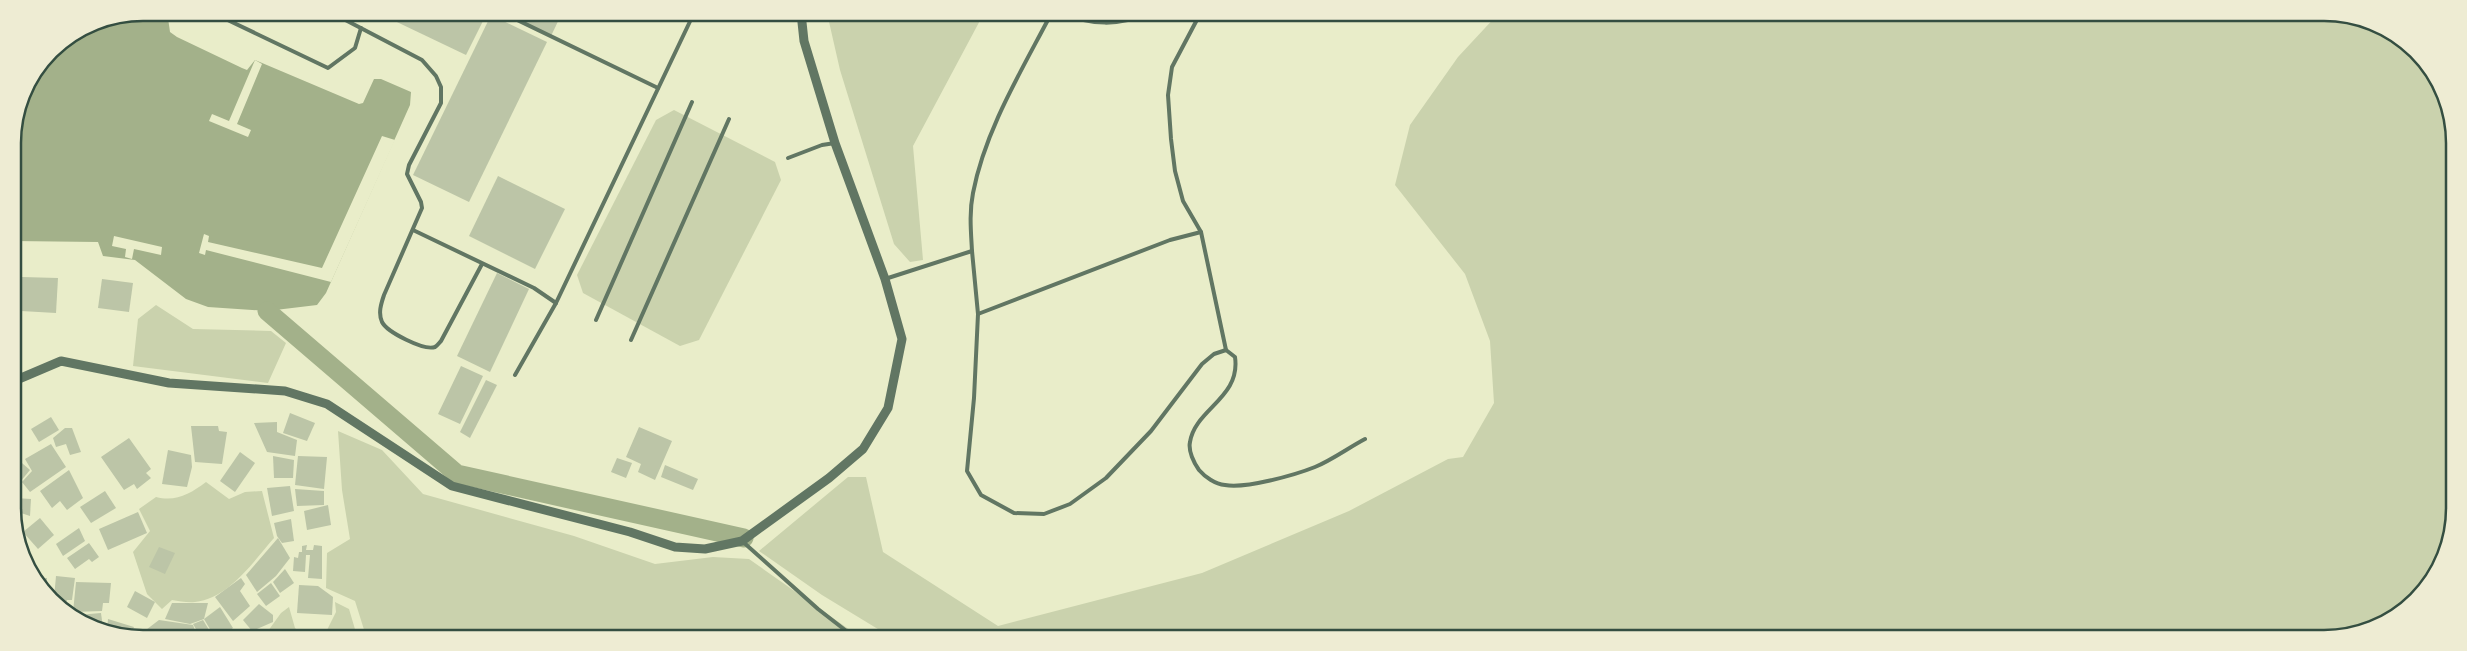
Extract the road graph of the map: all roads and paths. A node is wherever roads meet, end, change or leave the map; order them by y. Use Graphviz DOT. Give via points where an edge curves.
graph roads {
  1 [pos="230,21"];
  2 [pos="347,21"];
  3 [pos="520,21"];
  4 [pos="690,21"];
  5 [pos="803,21"];
  6 [pos="1048,21"];
  7 [pos="1100,21"];
  8 [pos="1115,21"];
  9 [pos="1196,21"];
  10 [pos="360,28"];
  11 [pos="658,88"];
  12 [pos="692,102"];
  13 [pos="729,119"];
  14 [pos="834,143"];
  15 [pos="788,158"];
  16 [pos="413,230"];
  17 [pos="1201,232"];
  18 [pos="972,251"];
  19 [pos="482,264"];
  20 [pos="885,279"];
  21 [pos="556,303"];
  22 [pos="978,314"];
  23 [pos="596,320"];
  24 [pos="631,340"];
  25 [pos="1226,350"];
  26 [pos="515,375"];
  27 [pos="21,378"];
  28 [pos="1365,439"];
  29 [pos="742,541"];
  30 [pos="845,630"];
  1 -- 10 [label="lane" via="328,68 355,48"];
  2 -- 10 [label="lane"];
  3 -- 11 [label="lane"];
  4 -- 11 [label="lane"];
  5 -- 14 [label="street" via="804,41"];
  6 -- 18 [label="lane" via="1002,109 988,143 973,192 970,217"];
  7 -- 8 [label="lane"];
  9 -- 17 [label="lane" via="1172,67 1168,95 1175,171 1183,202"];
  10 -- 16 [label="lane" via="422,60 441,87 440,103 407,174 422,202"];
  11 -- 21 [label="lane"];
  12 -- 23 [label="lane"];
  13 -- 24 [label="lane"];
  14 -- 15 [label="lane" via="822,144"];
  14 -- 20 [label="street"];
  16 -- 19 [label="lane"];
  16 -- 19 [label="lane" via="380,308 382,321 389,332 425,347 435,347"];
  17 -- 22 [label="lane" via="1170,240"];
  17 -- 25 [label="lane"];
  18 -- 20 [label="lane"];
  18 -- 22 [label="lane"];
  19 -- 21 [label="lane" via="534,288"];
  20 -- 29 [label="street" via="902,339 888,408 863,449 829,478"];
  21 -- 26 [label="lane"];
  22 -- 25 [label="lane" via="967,471 981,495 1014,512 1044,514 1070,504 1106,478 1151,431 1202,364 1214,354"];
  25 -- 28 [label="lane" via="1236,357 1237,371 1229,388 1197,426 1190,442 1194,463 1205,477 1225,485 1260,483 1315,467"];
  27 -- 29 [label="street" via="61,361 169,382 285,391 327,404 452,486 630,532 675,548 705,549"];
  29 -- 30 [label="lane"];
}
